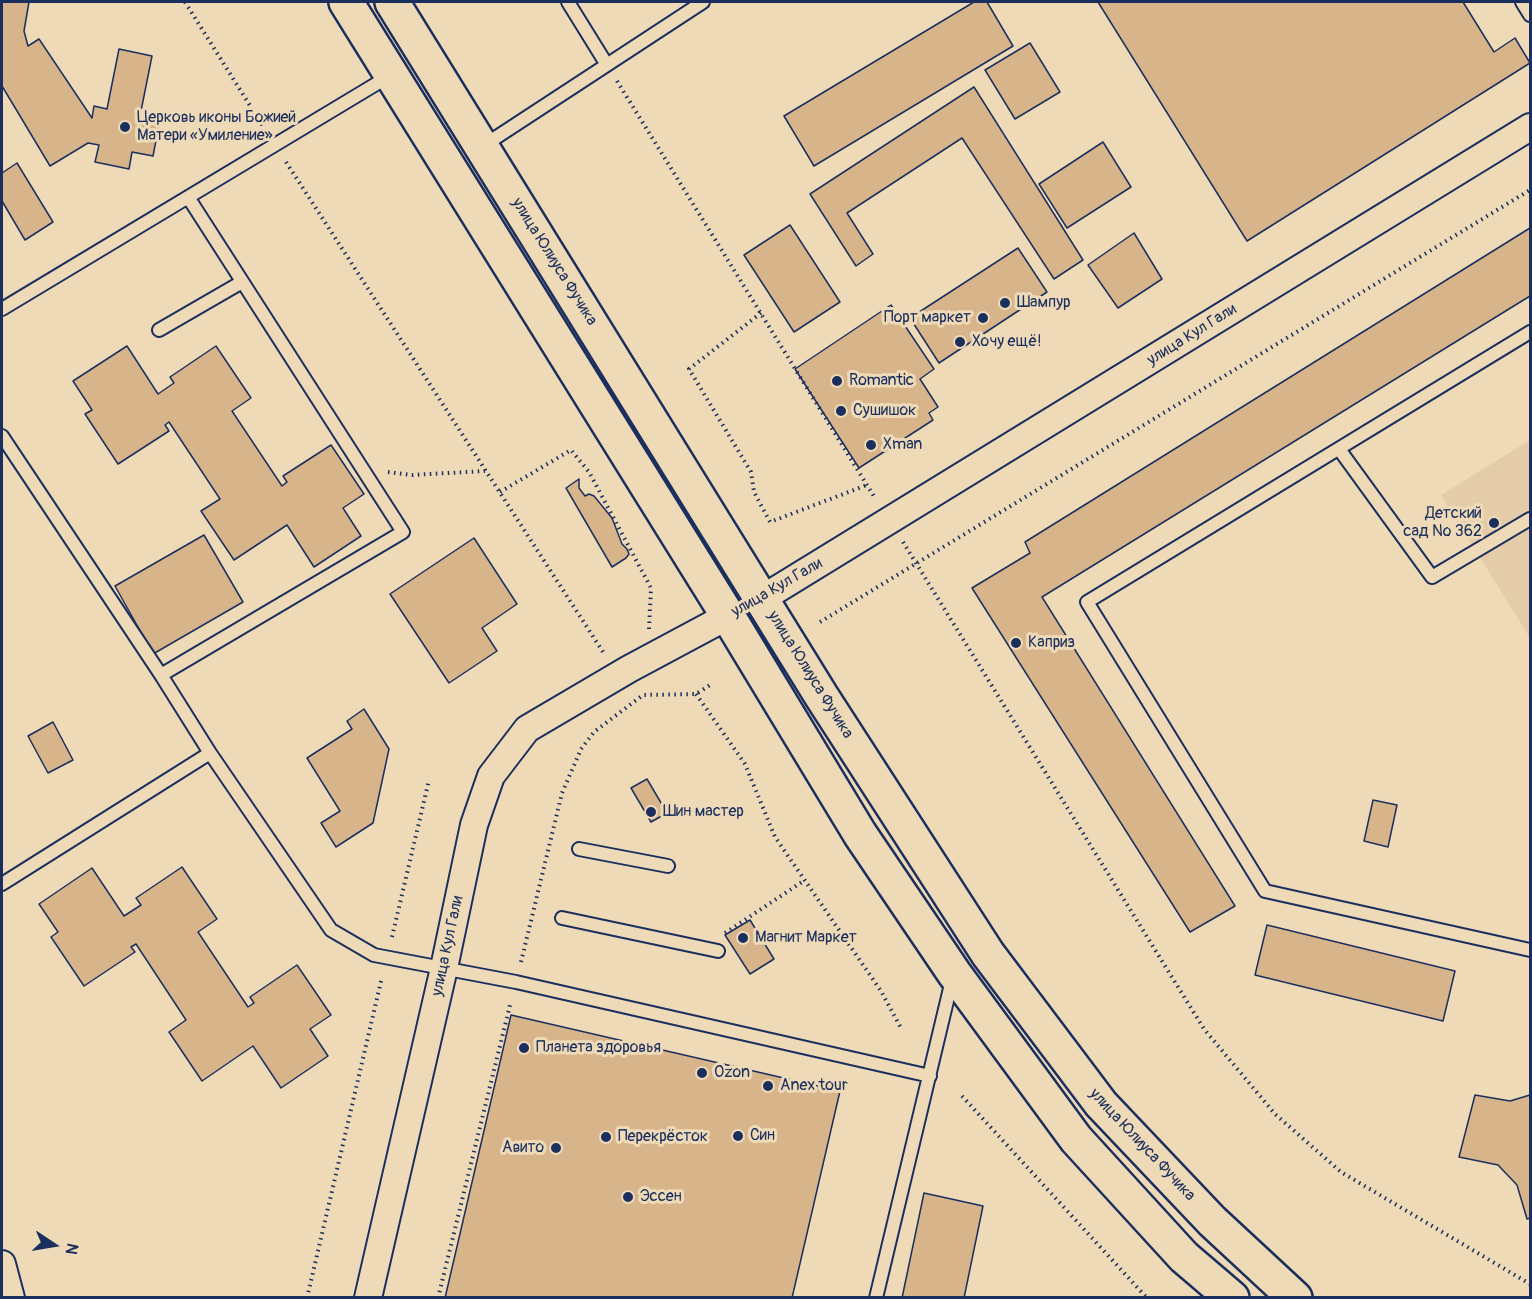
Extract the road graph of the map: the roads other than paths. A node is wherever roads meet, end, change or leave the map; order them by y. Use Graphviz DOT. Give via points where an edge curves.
graph roads {
  1 [pos="346,2"];
  2 [pos="392,2"];
  3 [pos="568,2"];
  4 [pos="703,2"];
  5 [pos="607,65"];
  6 [pos="392,74"];
  7 [pos="1530,128"];
  8 [pos="482,147"];
  9 [pos="188,197"];
  10 [pos="242,282"];
  11 [pos="2,309"];
  12 [pos="159,330"];
  13 [pos="1530,333"];
  14 [pos="2,436"];
  15 [pos="1339,449"];
  16 [pos="1530,519"];
  17 [pos="763,598"];
  18 [pos="728,616"];
  19 [pos="161,675"];
  20 [pos="210,753"];
  21 [pos="579,849"];
  22 [pos="668,866"];
  23 [pos="2,884"];
  24 [pos="562,918"];
  25 [pos="1530,950"];
  26 [pos="718,951"];
  27 [pos="444,968"];
  28 [pos="954,973"];
  29 [pos="930,1076"];
  30 [pos="2,1264"];
  31 [pos="11,1298"];
  32 [pos="368,1298"];
  33 [pos="876,1298"];
  34 [pos="1232,1298"];
  35 [pos="1295,1298"];
  1 -- 6 [label="main road"];
  2 -- 8 [label="main road, улица Юлиуса Фучика"];
  3 -- 5 [label="lane"];
  4 -- 5 [label="lane"];
  5 -- 8 [label="lane"];
  6 -- 9 [label="lane"];
  6 -- 18 [label="main road"];
  7 -- 17 [label="street, улица Кул Гали"];
  8 -- 17 [label="main road, улица Юлиуса Фучика"];
  9 -- 10 [label="lane"];
  9 -- 11 [label="lane"];
  10 -- 12 [label="lane"];
  10 -- 19 [label="lane" via="403,532"];
  13 -- 15 [label="lane"];
  14 -- 19 [label="lane"];
  15 -- 16 [label="lane" via="1432,577"];
  15 -- 25 [label="lane" via="1087,602 1265,891"];
  17 -- 18 [label="main road, улица Кул Гали"];
  17 -- 35 [label="main road, улица Юлиуса Фучика" via="822,697 988,954 1101,1104 1212,1221"];
  18 -- 27 [label="street, улица Кул Гали" via="622,661 527,729 491,776 474,825"];
  18 -- 28 [label="main road" via="860,834"];
  19 -- 20 [label="lane"];
  20 -- 23 [label="lane"];
  20 -- 27 [label="lane" via="331,930 374,955"];
  21 -- 22 [label="lane"];
  24 -- 26 [label="lane"];
  27 -- 29 [label="lane"];
  27 -- 32 [label="street, улица Кул Гали"];
  28 -- 29 [label="lane"];
  28 -- 34 [label="main road" via="1076,1139 1184,1257"];
  29 -- 33 [label="lane"];
  30 -- 31 [label="street"];
}
